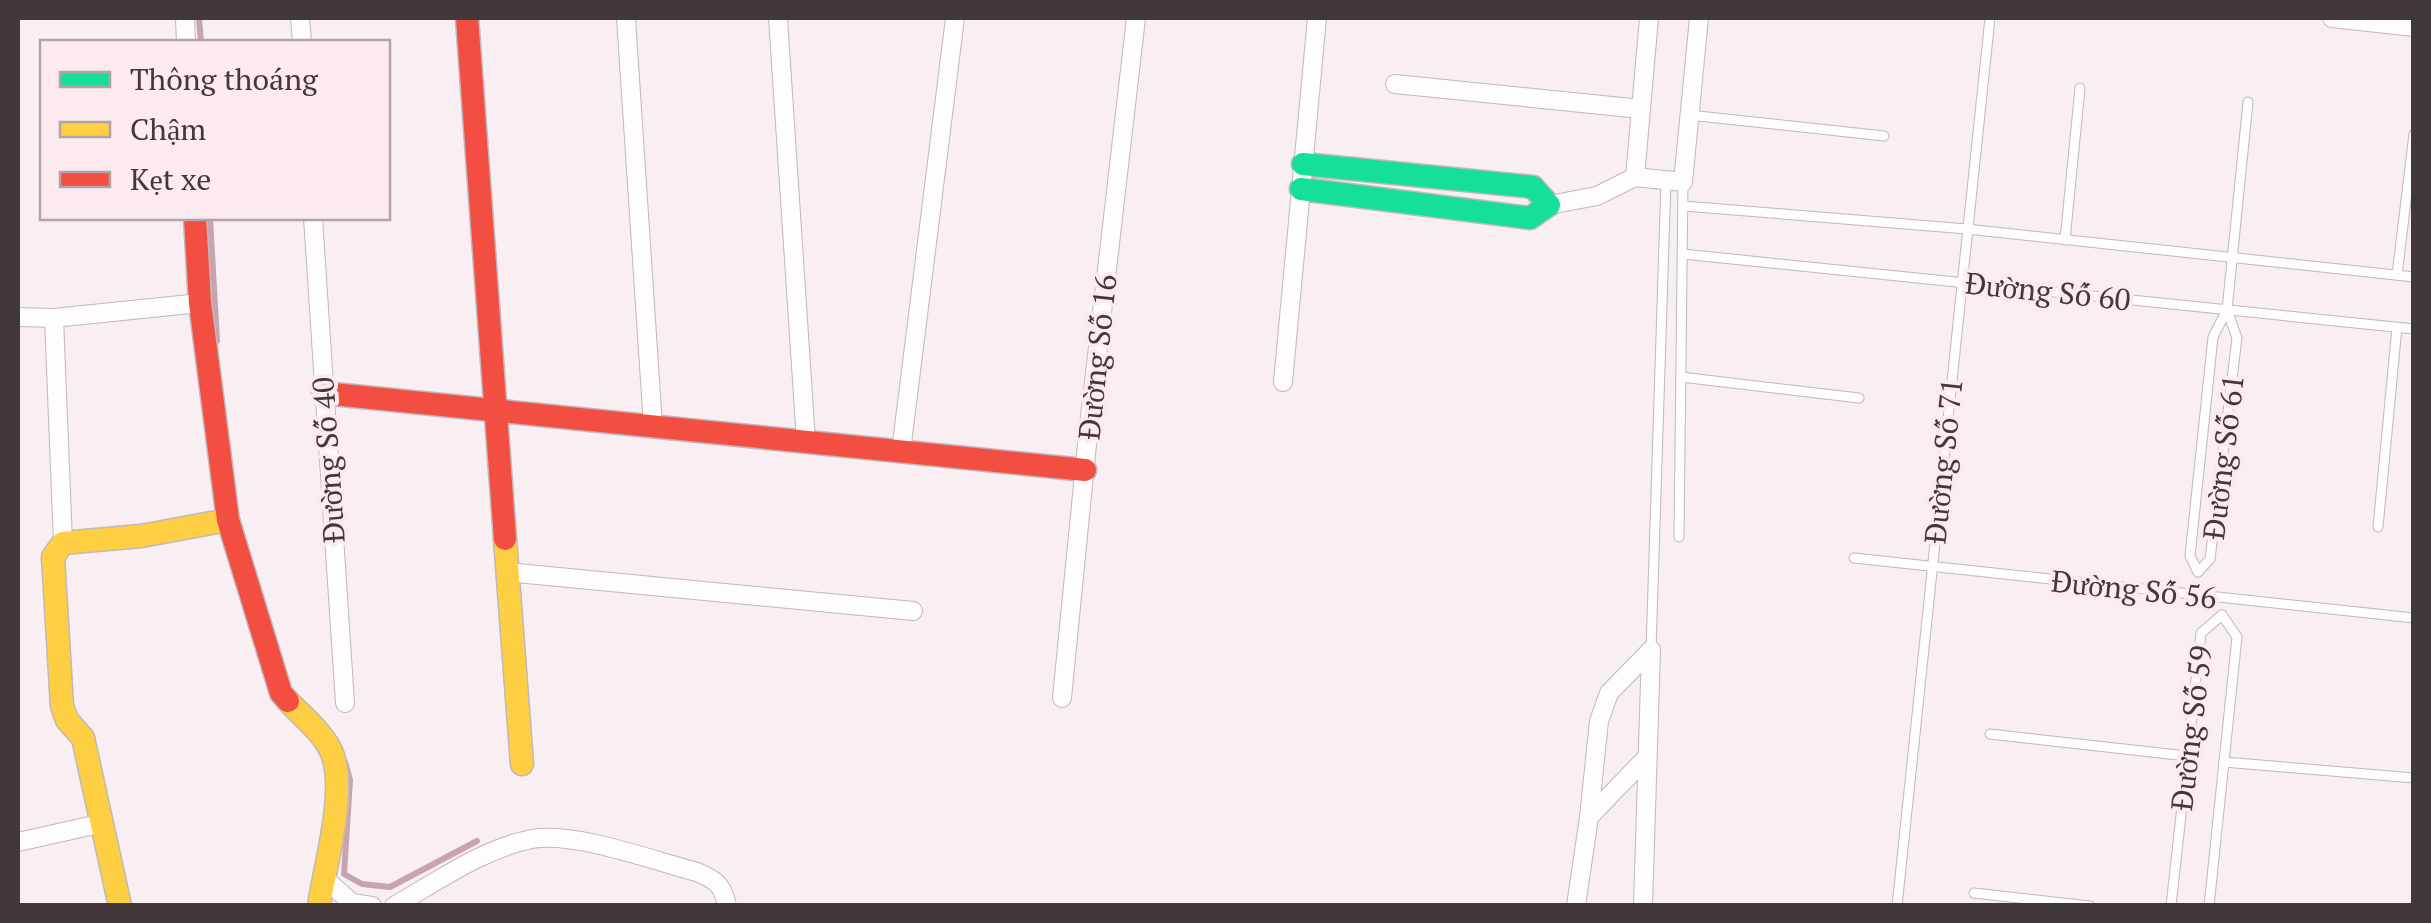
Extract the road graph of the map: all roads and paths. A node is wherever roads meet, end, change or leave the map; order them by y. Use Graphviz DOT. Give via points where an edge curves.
graph roads {
  1 [pos="466,18"];
  2 [pos="626,18"];
  3 [pos="778,18"];
  4 [pos="955,18"];
  5 [pos="1136,18"];
  6 [pos="1316,18"];
  7 [pos="1649,18"];
  8 [pos="1699,18"];
  9 [pos="1990,18"];
  10 [pos="2332,18"];
  11 [pos="2414,26"];
  12 [pos="1395,84"];
  13 [pos="2080,88"];
  14 [pos="2248,102"];
  15 [pos="1641,109"];
  16 [pos="1689,115"];
  17 [pos="2414,134"];
  18 [pos="1884,136"];
  19 [pos="1303,164"];
  20 [pos="1635,177"];
  21 [pos="1675,181"];
  22 [pos="1301,189"];
  23 [pos="1549,204"];
  24 [pos="1684,206"];
  25 [pos="196,220"];
  26 [pos="312,220"];
  27 [pos="1967,230"];
  28 [pos="2066,240"];
  29 [pos="1682,254"];
  30 [pos="2232,258"];
  31 [pos="2398,275"];
  32 [pos="2414,277"];
  33 [pos="1962,282"];
  34 [pos="200,303"];
  35 [pos="2227,310"];
  36 [pos="18,318"];
  37 [pos="54,318"];
  38 [pos="2397,327"];
  39 [pos="2414,328"];
  40 [pos="1681,377"];
  41 [pos="1283,382"];
  42 [pos="324,393"];
  43 [pos="1858,398"];
  44 [pos="494,410"];
  45 [pos="653,426"];
  46 [pos="806,442"];
  47 [pos="901,451"];
  48 [pos="1084,470"];
  49 [pos="228,520"];
  50 [pos="2378,527"];
  51 [pos="1678,537"];
  52 [pos="63,543"];
  53 [pos="1854,558"];
  54 [pos="1932,566"];
  55 [pos="508,572"];
  56 [pos="2198,572"];
  57 [pos="2196,595"];
  58 [pos="2223,599"];
  59 [pos="914,610"];
  60 [pos="2222,615"];
  61 [pos="2414,618"];
  62 [pos="1651,650"];
  63 [pos="1062,698"];
  64 [pos="344,703"];
  65 [pos="1990,734"];
  66 [pos="2187,756"];
  67 [pos="1648,757"];
  68 [pos="2224,762"];
  69 [pos="522,764"];
  70 [pos="2414,778"];
  71 [pos="1589,817"];
  72 [pos="103,823"];
  73 [pos="18,842"];
  74 [pos="324,878"];
  75 [pos="1974,893"];
  76 [pos="120,906"];
  77 [pos="319,906"];
  78 [pos="372,906"];
  79 [pos="394,906"];
  80 [pos="727,906"];
  81 [pos="1576,906"];
  82 [pos="1642,906"];
  83 [pos="1897,906"];
  84 [pos="2090,906"];
  85 [pos="2171,906"];
  86 [pos="2209,906"];
  1 -- 44 [label="street"];
  2 -- 45 [label="street"];
  3 -- 46 [label="street"];
  4 -- 47 [label="street"];
  5 -- 48 [label="street, Đường Số 16"];
  6 -- 19 [label="street"];
  7 -- 15 [label="street"];
  8 -- 16 [label="street"];
  9 -- 27 [label="lane, Đường Số 71"];
  10 -- 11 [label="street"];
  12 -- 15 [label="street"];
  13 -- 28 [label="lane"];
  14 -- 30 [label="lane, Đường Số 61"];
  15 -- 20 [label="street"];
  16 -- 18 [label="lane"];
  16 -- 21 [label="street"];
  17 -- 31 [label="lane"];
  19 -- 22 [label="street"];
  19 -- 23 [label="street" via="1533,187"];
  20 -- 21 [label="street"];
  20 -- 23 [label="street" via="1596,196"];
  21 -- 24 [label="lane"];
  21 -- 62 [label="lane"];
  22 -- 23 [label="street" via="1530,218"];
  22 -- 41 [label="street"];
  24 -- 27 [label="lane, Đường Số 60"];
  24 -- 29 [label="lane"];
  25 -- 34 [label="street"];
  26 -- 42 [label="street, Đường Số 40"];
  27 -- 28 [label="lane, Đường Số 60"];
  27 -- 33 [label="lane, Đường Số 71"];
  28 -- 30 [label="lane, Đường Số 60"];
  29 -- 33 [label="lane, Đường Số 60"];
  29 -- 40 [label="lane"];
  30 -- 31 [label="lane, Đường Số 60"];
  30 -- 35 [label="lane, Đường Số 61"];
  31 -- 32 [label="lane, Đường Số 60"];
  33 -- 35 [label="lane, Đường Số 60"];
  33 -- 54 [label="lane, Đường Số 71"];
  34 -- 37 [label="street"];
  34 -- 49 [label="street"];
  35 -- 38 [label="lane, Đường Số 60"];
  35 -- 56 [label="lane, Đường Số 61" via="2213,337 2190,556"];
  35 -- 56 [label="lane, Đường Số 61" via="2237,338 2210,559"];
  36 -- 37 [label="street"];
  37 -- 52 [label="street"];
  38 -- 39 [label="lane, Đường Số 60"];
  38 -- 50 [label="lane"];
  40 -- 43 [label="lane"];
  40 -- 51 [label="lane"];
  42 -- 44 [label="street"];
  42 -- 64 [label="street, Đường Số 40"];
  44 -- 45 [label="street"];
  44 -- 55 [label="street"];
  45 -- 46 [label="street"];
  46 -- 47 [label="street"];
  47 -- 48 [label="street"];
  48 -- 63 [label="street, Đường Số 16"];
  49 -- 52 [label="street"];
  49 -- 74 [label="street" via="281,693 333,756 337,793"];
  52 -- 72 [label="street" via="54,558 62,706 83,738"];
  53 -- 54 [label="lane, Đường Số 56"];
  54 -- 57 [label="lane, Đường Số 56"];
  54 -- 83 [label="lane, Đường Số 71"];
  55 -- 59 [label="street"];
  55 -- 69 [label="street"];
  56 -- 57 [label="lane"];
  57 -- 58 [label="lane, Đường Số 56"];
  58 -- 60 [label="lane"];
  58 -- 61 [label="lane, Đường Số 56"];
  60 -- 66 [label="lane, Đường Số 59" via="2201,634"];
  60 -- 68 [label="lane, Đường Số 59" via="2237,637"];
  62 -- 67 [label="street"];
  62 -- 71 [label="street" via="1609,692 1599,721"];
  65 -- 66 [label="lane"];
  66 -- 85 [label="lane, Đường Số 59"];
  67 -- 71 [label="street"];
  67 -- 82 [label="street"];
  68 -- 70 [label="lane"];
  68 -- 86 [label="lane, Đường Số 59"];
  71 -- 81 [label="street"];
  72 -- 73 [label="street"];
  72 -- 76 [label="street"];
  74 -- 77 [label="street"];
  74 -- 78 [label="street" via="352,903"];
  75 -- 84 [label="lane"];
  79 -- 80 [label="street" via="494,850 536,838 576,840 697,872 715,879"];
}
